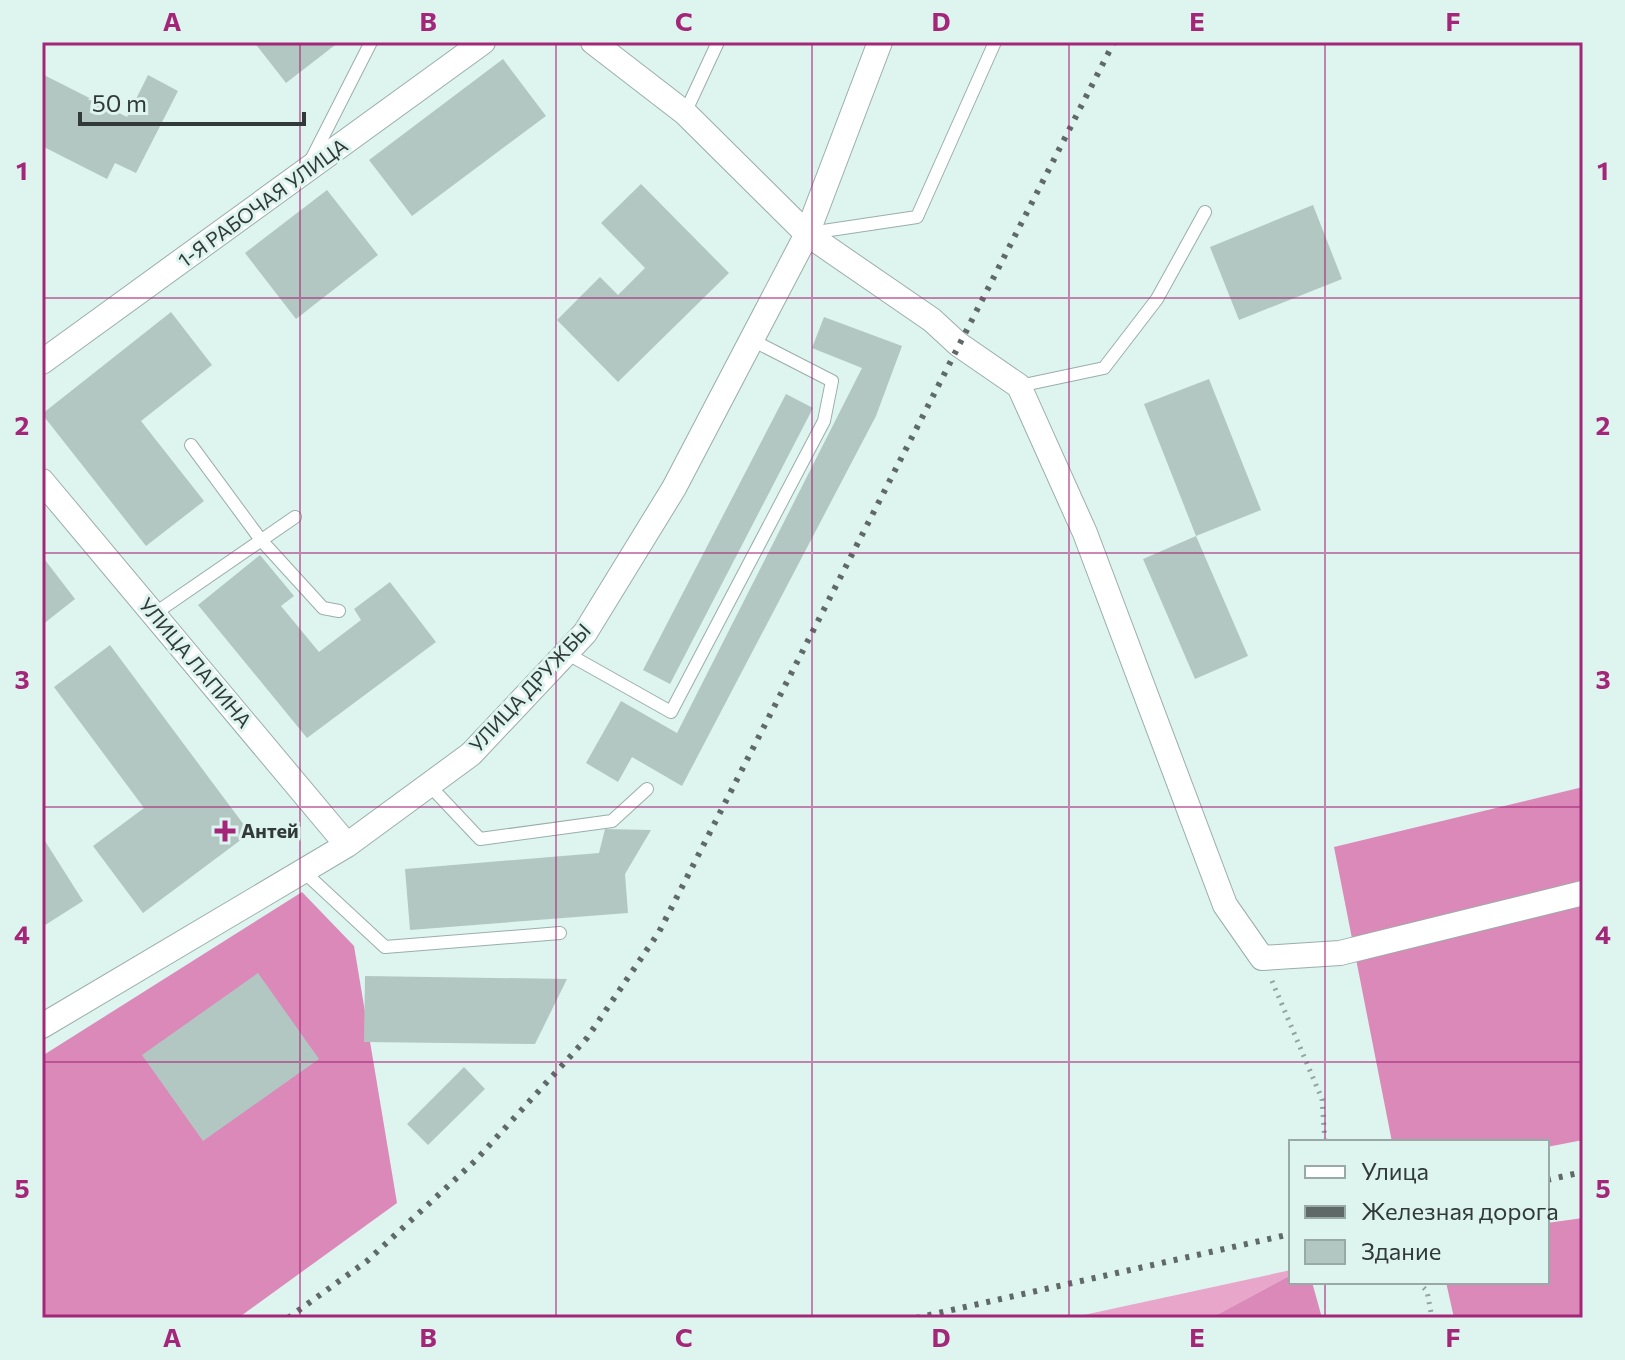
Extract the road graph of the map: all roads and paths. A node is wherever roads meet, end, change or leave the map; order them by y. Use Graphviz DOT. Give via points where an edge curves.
graph roads {
  1 [pos="371,42"];
  2 [pos="483,42"];
  3 [pos="593,42"];
  4 [pos="718,42"];
  5 [pos="880,42"];
  6 [pos="995,42"];
  7 [pos="685,113"];
  8 [pos="304,174"];
  9 [pos="1205,212"];
  10 [pos="807,234"];
  11 [pos="752,340"];
  12 [pos="42,362"];
  13 [pos="1019,386"];
  14 [pos="191,445"];
  15 [pos="42,481"];
  16 [pos="295,517"];
  17 [pos="261,540"];
  18 [pos="339,611"];
  19 [pos="154,614"];
  20 [pos="566,653"];
  21 [pos="429,785"];
  22 [pos="647,789"];
  23 [pos="347,845"];
  24 [pos="303,871"];
  25 [pos="1583,893"];
  26 [pos="560,933"];
  27 [pos="1262,958"];
  28 [pos="42,1026"];
  29 [pos="1325,1140"];
  30 [pos="1420,1284"];
  31 [pos="1432,1318"];
  1 -- 8 [label="lane"];
  2 -- 8 [label="street, 1-Я РАБОЧАЯ УЛИЦА"];
  3 -- 7 [label="street"];
  4 -- 7 [label="lane"];
  5 -- 10 [label="street, УЛИЦА ДРУЖБЫ"];
  6 -- 10 [label="lane" via="917,217"];
  7 -- 10 [label="street"];
  8 -- 12 [label="street, 1-Я РАБОЧАЯ УЛИЦА"];
  9 -- 13 [label="lane" via="1157,299 1104,368"];
  10 -- 11 [label="street, УЛИЦА ДРУЖБЫ"];
  10 -- 13 [label="street"];
  11 -- 20 [label="street, УЛИЦА ДРУЖБЫ" via="674,488 585,633"];
  11 -- 20 [label="lane" via="832,381 824,421 671,712"];
  13 -- 27 [label="street" via="1085,533 1225,905"];
  14 -- 17 [label="lane"];
  15 -- 19 [label="street, УЛИЦА ЛАПИНА"];
  16 -- 17 [label="lane"];
  17 -- 18 [label="lane" via="323,608"];
  17 -- 19 [label="lane"];
  19 -- 23 [label="street, УЛИЦА ЛАПИНА"];
  20 -- 21 [label="street, УЛИЦА ДРУЖБЫ" via="471,754"];
  21 -- 22 [label="lane" via="480,839 612,821"];
  21 -- 23 [label="street, УЛИЦА ДРУЖБЫ"];
  23 -- 24 [label="street, УЛИЦА ДРУЖБЫ"];
  24 -- 26 [label="lane" via="385,947"];
  24 -- 28 [label="street, УЛИЦА ДРУЖБЫ"];
  25 -- 27 [label="street" via="1340,953"];
  27 -- 29 [label="path" via="1322,1099"];
  30 -- 31 [label="path" via="1427,1291"];
}
